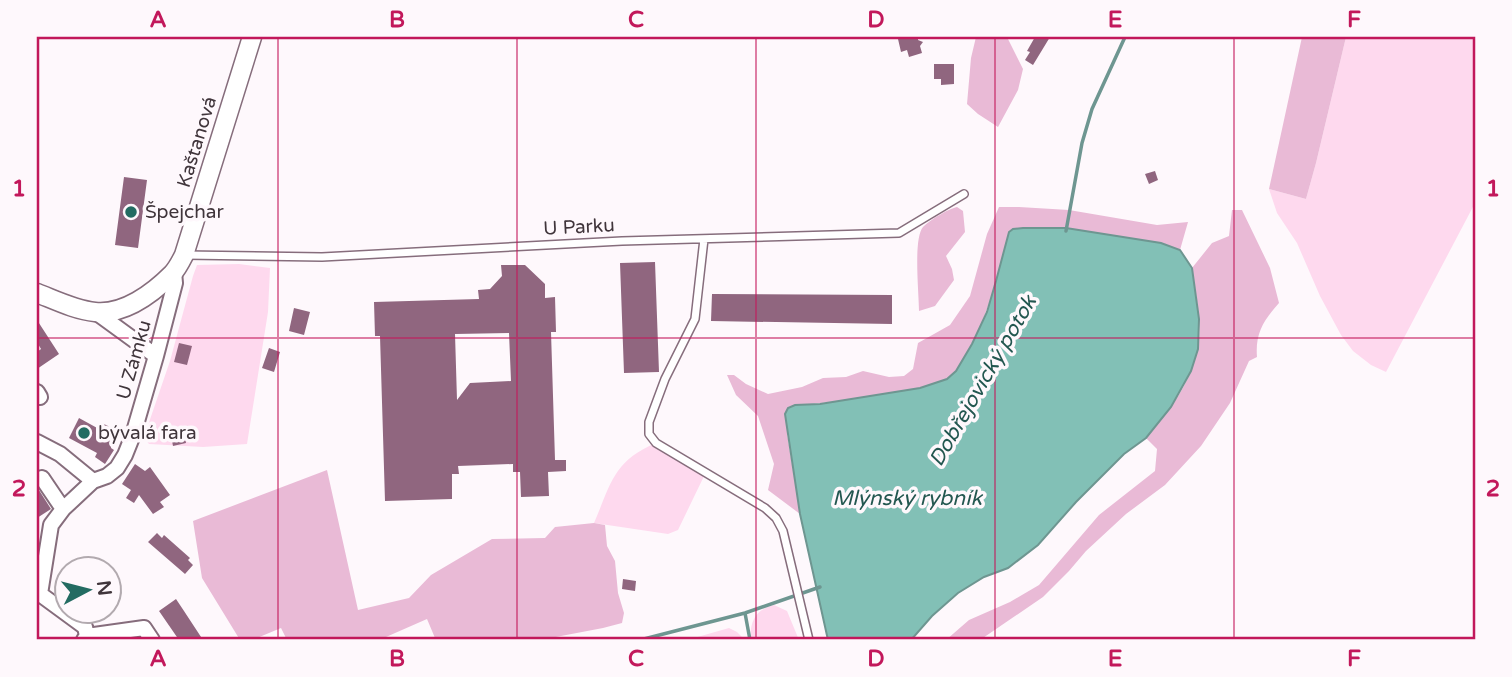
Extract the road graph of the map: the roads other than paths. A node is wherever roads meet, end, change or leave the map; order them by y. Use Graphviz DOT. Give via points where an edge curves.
graph roads {
  1 [pos="252,37"];
  2 [pos="964,194"];
  3 [pos="704,239"];
  4 [pos="184,255"];
  5 [pos="174,272"];
  6 [pos="37,293"];
  7 [pos="97,313"];
  8 [pos="156,356"];
  9 [pos="37,442"];
  10 [pos="43,478"];
  11 [pos="93,481"];
  12 [pos="63,509"];
  13 [pos="37,533"];
  14 [pos="47,544"];
  15 [pos="39,593"];
  16 [pos="85,638"];
  17 [pos="152,640"];
  18 [pos="809,640"];
  1 -- 4 [label="street, Kaštanová"];
  2 -- 3 [label="lane, U Parku" via="899,233"];
  3 -- 4 [label="lane, U Parku" via="322,257"];
  3 -- 18 [label="lane" via="695,319 665,379 649,434 656,443 776,518"];
  4 -- 5 [label="street, Kaštanová"];
  5 -- 7 [label="street, Kaštanová" via="143,299"];
  5 -- 8 [label="street, U Zámku"];
  6 -- 7 [label="street, Kaštanová"];
  7 -- 8 [label="street"];
  8 -- 11 [label="street, U Zámku" via="125,455 117,468"];
  9 -- 11 [label="street"];
  10 -- 12 [label="street"];
  11 -- 12 [label="street, U Zámku"];
  12 -- 14 [label="street, U Zámku" via="51,525"];
  13 -- 14 [label="street"];
  14 -- 15 [label="street, U Zámku"];
  15 -- 16 [label="street, U Zámku" via="85,627"];
  16 -- 17 [label="street, U Zámku" via="144,628"];
}
